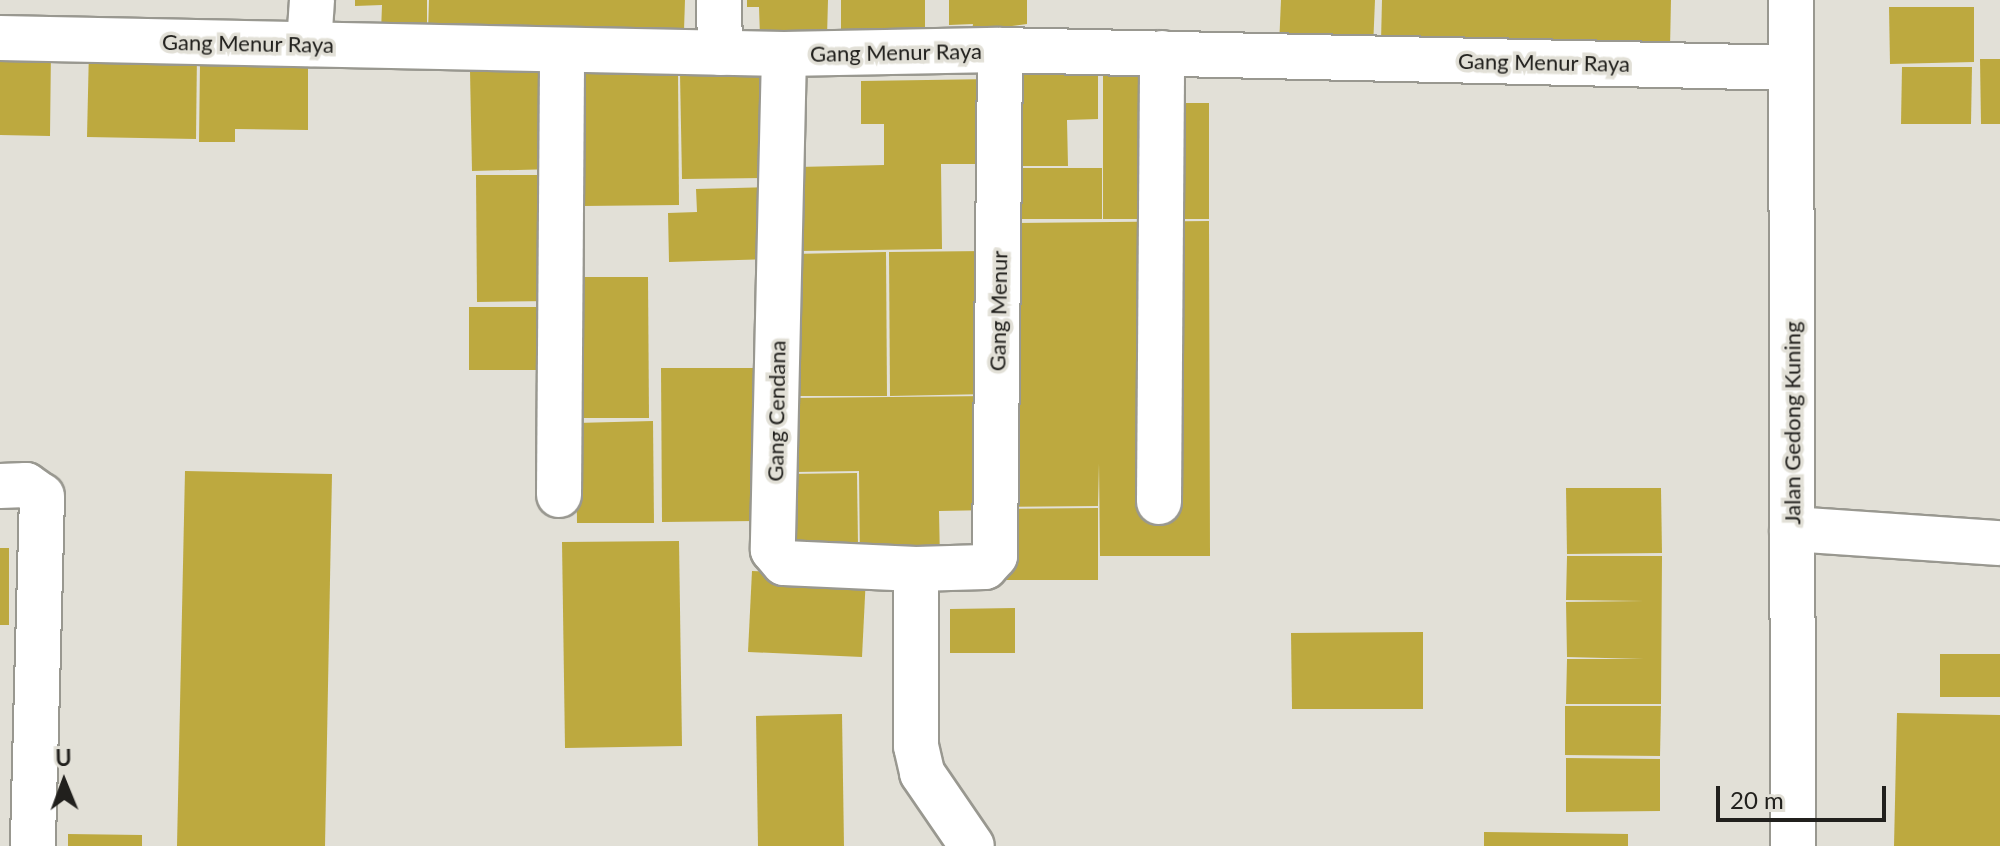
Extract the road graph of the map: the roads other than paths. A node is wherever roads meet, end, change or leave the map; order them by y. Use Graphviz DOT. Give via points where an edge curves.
graph roads {
  1 [pos="312,0"];
  2 [pos="719,0"];
  3 [pos="1791,0"];
  4 [pos="0,38"];
  5 [pos="309,44"];
  6 [pos="562,50"];
  7 [pos="1000,50"];
  8 [pos="720,53"];
  9 [pos="1162,53"];
  10 [pos="784,54"];
  11 [pos="1791,68"];
  12 [pos="0,486"];
  13 [pos="559,495"];
  14 [pos="1159,502"];
  15 [pos="1792,529"];
  16 [pos="2000,543"];
  17 [pos="985,567"];
  18 [pos="916,569"];
  19 [pos="33,846"];
  20 [pos="972,846"];
  21 [pos="1793,846"];
  1 -- 5 [label="street"];
  2 -- 8 [label="street"];
  3 -- 11 [label="street, Jalan Gedong Kuning"];
  4 -- 5 [label="street, Gang Menur Raya"];
  5 -- 6 [label="street, Gang Menur Raya"];
  6 -- 8 [label="street, Gang Menur Raya"];
  6 -- 13 [label="street"];
  7 -- 9 [label="street, Gang Menur Raya"];
  7 -- 10 [label="street, Gang Menur Raya"];
  7 -- 17 [label="street, Gang Menur" via="995,542 993,563"];
  8 -- 10 [label="street, Gang Menur Raya"];
  9 -- 11 [label="street, Gang Menur Raya"];
  9 -- 14 [label="street"];
  10 -- 18 [label="street, Gang Cendana" via="773,550 784,563"];
  11 -- 15 [label="street, Jalan Gedong Kuning"];
  12 -- 19 [label="street" via="26,485 42,496"];
  15 -- 16 [label="street"];
  15 -- 21 [label="street, Jalan Gedong Kuning"];
  17 -- 18 [label="street, Gang Cendana"];
  18 -- 20 [label="street" via="916,746 922,773"];
}
